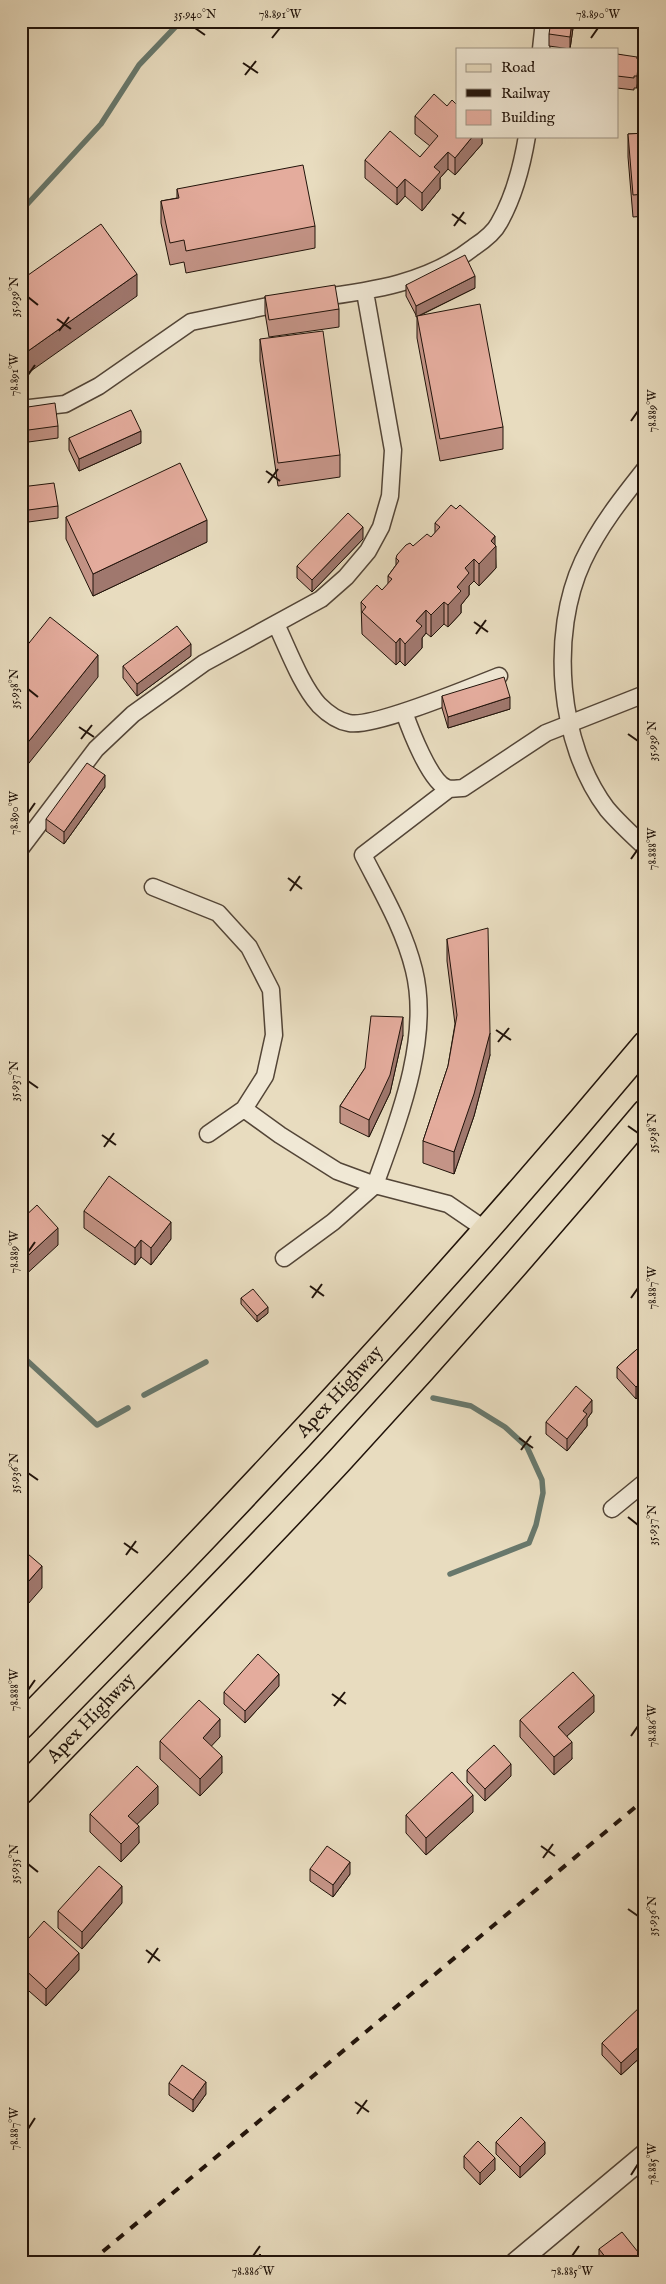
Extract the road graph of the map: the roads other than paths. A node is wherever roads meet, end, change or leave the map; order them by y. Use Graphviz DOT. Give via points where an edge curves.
graph roads {
  1 [pos="544,21"];
  2 [pos="541,48"];
  3 [pos="527,138"];
  4 [pos="365,292"];
  5 [pos="21,409"];
  6 [pos="645,469"];
  7 [pos="276,624"];
  8 [pos="499,676"];
  9 [pos="645,694"];
  10 [pos="404,712"];
  11 [pos="570,722"];
  12 [pos="449,789"];
  13 [pos="645,847"];
  14 [pos="21,848"];
  15 [pos="153,887"];
  16 [pos="645,1045"];
  17 [pos="244,1109"];
  18 [pos="645,1112"];
  19 [pos="208,1134"];
  20 [pos="375,1185"];
  21 [pos="486,1230"];
  22 [pos="284,1258"];
  23 [pos="645,1482"];
  24 [pos="612,1509"];
  25 [pos="21,1726"];
  26 [pos="21,1791"];
  27 [pos="645,2155"];
  28 [pos="516,2263"];
  1 -- 2 [label="street"];
  3 -- 4 [label="street" via="522,168 499,224 483,240 459,259 431,272 405,283"];
  4 -- 5 [label="street" via="275,303 190,322 100,386 65,404"];
  4 -- 7 [label="street" via="393,450 390,496 381,527 368,551 346,577 321,599"];
  6 -- 11 [label="street" via="595,538 574,583 562,645 563,680"];
  7 -- 10 [label="street" via="308,689 320,706 333,716 350,723"];
  7 -- 14 [label="street" via="204,663 133,714 96,749"];
  8 -- 10 [label="street"];
  9 -- 11 [label="street"];
  10 -- 12 [label="street" via="432,772 440,784"];
  11 -- 12 [label="street" via="532,741 463,788"];
  11 -- 13 [label="street" via="585,770 596,791 607,808"];
  12 -- 20 [label="street" via="363,855 401,928 415,971 419,1016 413,1070"];
  15 -- 17 [label="street" via="218,913 249,947 270,990 274,1035 265,1076"];
  16 -- 21 [label="main road, Apex Highway"];
  17 -- 19 [label="street"];
  17 -- 20 [label="street" via="337,1171"];
  18 -- 26 [label="main road, Apex Highway" via="462,1326 346,1453"];
  20 -- 21 [label="street" via="448,1204"];
  20 -- 22 [label="street" via="333,1222"];
  21 -- 25 [label="main road, Apex Highway" via="178,1566"];
  23 -- 24 [label="street"];
  27 -- 28 [label="street"];
}
